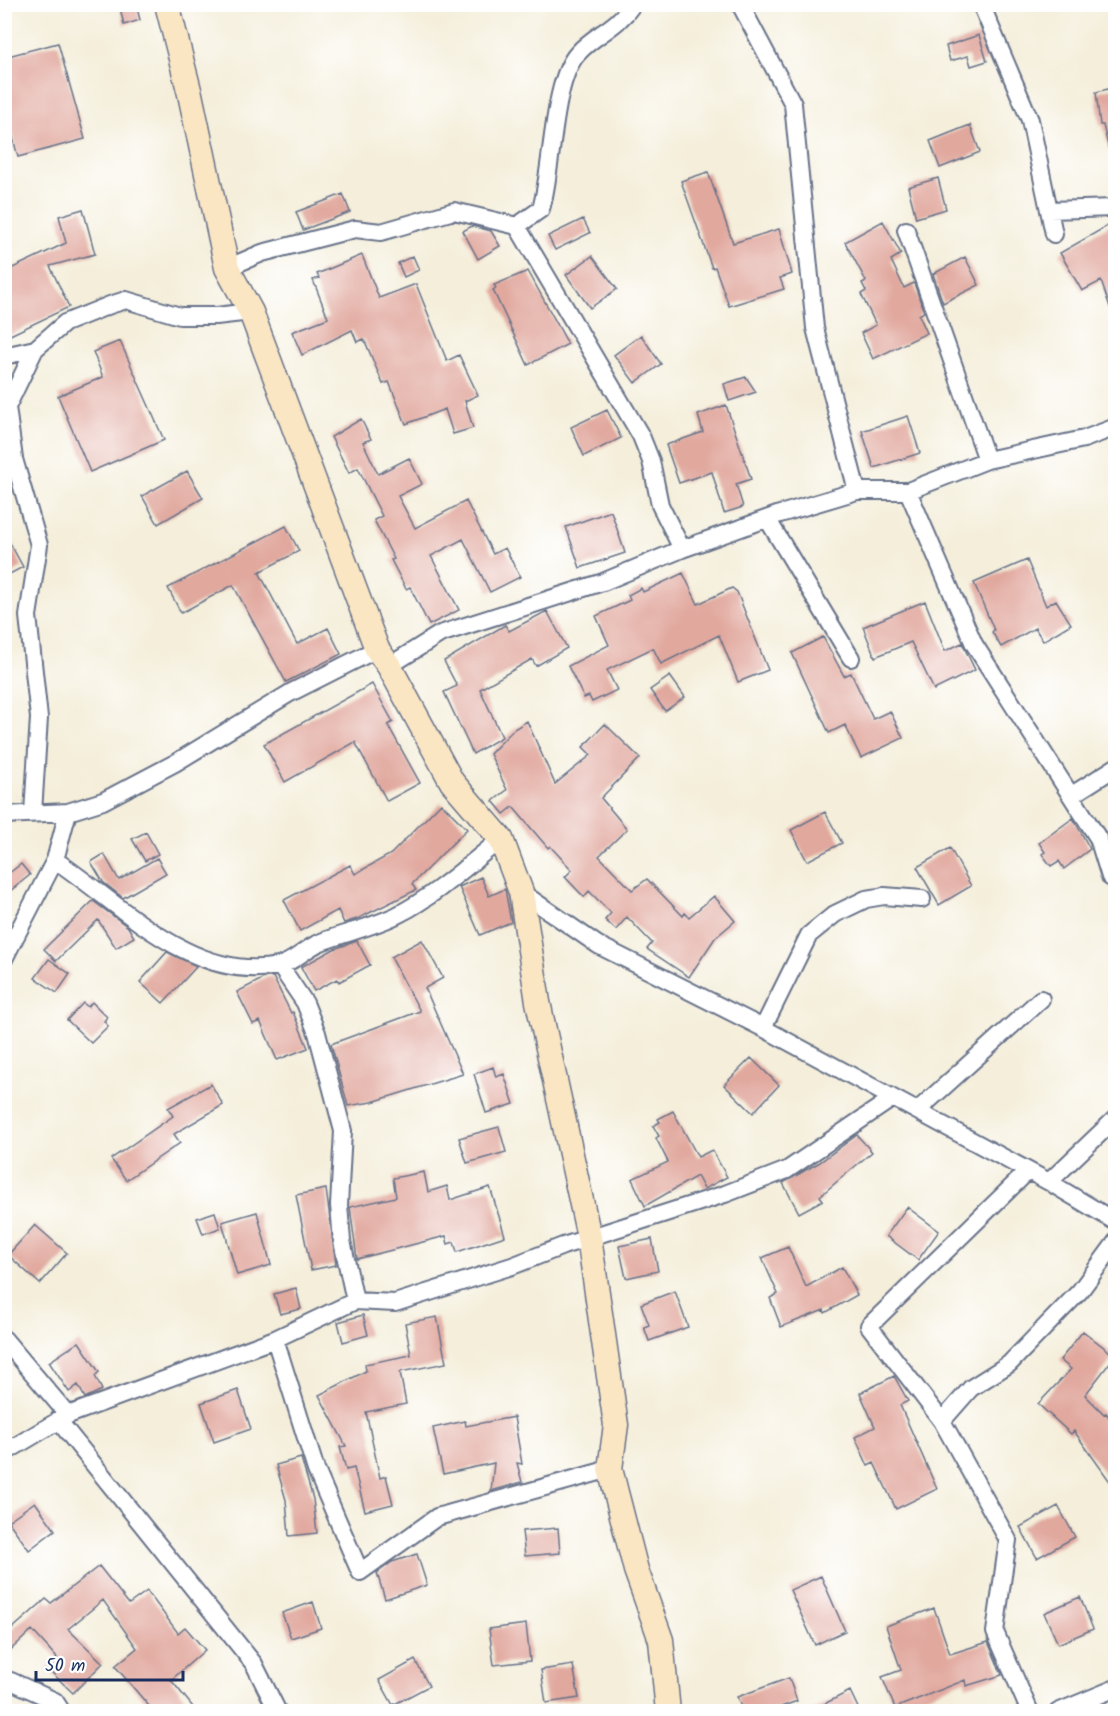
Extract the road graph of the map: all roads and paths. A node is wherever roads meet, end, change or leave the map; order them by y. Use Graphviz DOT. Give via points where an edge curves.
graph roads {
  1 [pos="167,4"];
  2 [pos="633,4"];
  3 [pos="740,4"];
  4 [pos="981,4"];
  5 [pos="1116,208"];
  6 [pos="1049,210"];
  7 [pos="517,226"];
  8 [pos="906,230"];
  9 [pos="1054,234"];
  10 [pos="227,268"];
  11 [pos="251,312"];
  12 [pos="35,350"];
  13 [pos="4,356"];
  14 [pos="6,405"];
  15 [pos="1116,427"];
  16 [pos="987,459"];
  17 [pos="9,463"];
  18 [pos="857,491"];
  19 [pos="908,491"];
  20 [pos="768,520"];
  21 [pos="682,549"];
  22 [pos="383,658"];
  23 [pos="851,658"];
  24 [pos="1116,767"];
  25 [pos="1072,795"];
  26 [pos="68,812"];
  27 [pos="33,813"];
  28 [pos="4,815"];
  29 [pos="501,838"];
  30 [pos="55,860"];
  31 [pos="1116,880"];
  32 [pos="521,892"];
  33 [pos="922,899"];
  34 [pos="4,959"];
  35 [pos="280,966"];
  36 [pos="1041,999"];
  37 [pos="763,1028"];
  38 [pos="893,1098"];
  39 [pos="917,1111"];
  40 [pos="1116,1118"];
  41 [pos="1029,1171"];
  42 [pos="1049,1182"];
  43 [pos="1116,1222"];
  44 [pos="589,1237"];
  45 [pos="1116,1242"];
  46 [pos="356,1301"];
  47 [pos="4,1339"];
  48 [pos="275,1339"];
  49 [pos="63,1418"];
  50 [pos="942,1421"];
  51 [pos="4,1453"];
  52 [pos="609,1468"];
  53 [pos="4,1685"];
  54 [pos="1116,1688"];
  55 [pos="62,1712"];
  56 [pos="279,1712"];
  57 [pos="668,1712"];
  58 [pos="1030,1712"];
  59 [pos="1058,1712"];
  1 -- 10 [label="street"];
  2 -- 7 [label="street" via="612,28 578,53 566,70 541,209"];
  3 -- 18 [label="street" via="793,104 815,328"];
  4 -- 6 [label="street" via="1030,120"];
  5 -- 6 [label="street"];
  6 -- 9 [label="street"];
  7 -- 10 [label="street" via="454,211 381,232 356,229 262,253"];
  7 -- 21 [label="street" via="641,436 651,461 660,505"];
  8 -- 16 [label="street"];
  10 -- 11 [label="street"];
  11 -- 12 [label="street" via="180,316 126,300 65,323"];
  11 -- 22 [label="street"];
  12 -- 13 [label="street"];
  12 -- 14 [label="street"];
  14 -- 17 [label="street"];
  15 -- 16 [label="street" via="1084,439"];
  16 -- 19 [label="street"];
  17 -- 27 [label="street" via="39,545 28,616 39,718"];
  18 -- 19 [label="street"];
  18 -- 20 [label="street"];
  19 -- 25 [label="street" via="974,644"];
  20 -- 21 [label="street"];
  20 -- 23 [label="street"];
  21 -- 22 [label="street" via="603,582 440,634"];
  22 -- 26 [label="street" via="290,693 175,763 103,801"];
  22 -- 29 [label="street" via="452,782"];
  24 -- 25 [label="street"];
  25 -- 31 [label="street" via="1098,838 1110,878"];
  26 -- 27 [label="street"];
  26 -- 30 [label="street"];
  27 -- 28 [label="street"];
  29 -- 32 [label="street"];
  29 -- 35 [label="street" via="398,915 319,942"];
  30 -- 34 [label="street"];
  30 -- 35 [label="street" via="163,940 237,969"];
  32 -- 37 [label="street" via="598,945"];
  32 -- 44 [label="street" via="538,1002"];
  33 -- 37 [label="street" via="867,899 835,914 808,935"];
  35 -- 46 [label="street" via="305,1004 317,1033 343,1131 339,1205 342,1241"];
  36 -- 39 [label="street"];
  37 -- 38 [label="street"];
  38 -- 39 [label="street"];
  38 -- 44 [label="street" via="787,1170"];
  39 -- 41 [label="street"];
  40 -- 42 [label="street"];
  41 -- 42 [label="street"];
  41 -- 50 [label="street" via="869,1326"];
  42 -- 43 [label="street"];
  44 -- 46 [label="street" via="395,1303"];
  44 -- 52 [label="street" via="616,1425"];
  45 -- 50 [label="street" via="1080,1291 1009,1364 971,1388"];
  46 -- 48 [label="street"];
  47 -- 49 [label="street"];
  48 -- 49 [label="street"];
  48 -- 52 [label="street" via="316,1470 360,1572 438,1517"];
  49 -- 51 [label="street"];
  49 -- 56 [label="street" via="254,1664"];
  50 -- 58 [label="street" via="1008,1540 995,1632"];
  52 -- 57 [label="street" via="636,1570 661,1640"];
  53 -- 55 [label="street" via="10,1681 55,1701"];
  54 -- 59 [label="street"];
}
